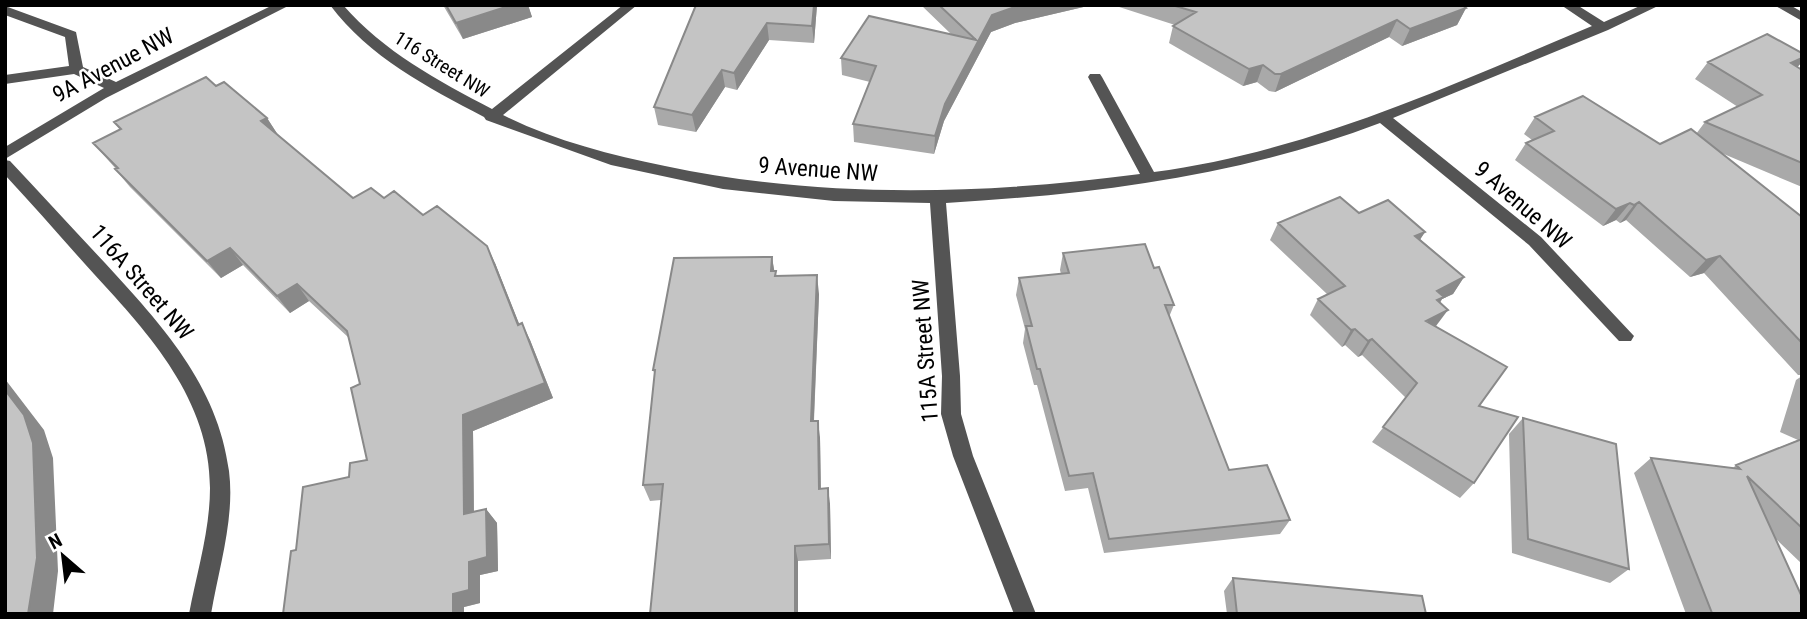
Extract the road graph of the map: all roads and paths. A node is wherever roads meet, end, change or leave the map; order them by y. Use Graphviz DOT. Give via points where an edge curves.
graph roads {
  1 [pos="284,5"];
  2 [pos="336,5"];
  3 [pos="631,5"];
  4 [pos="1567,5"];
  5 [pos="1654,5"];
  6 [pos="1780,5"];
  7 [pos="5,10"];
  8 [pos="1802,17"];
  9 [pos="1603,27"];
  10 [pos="76,69"];
  11 [pos="1095,77"];
  12 [pos="5,80"];
  13 [pos="116,88"];
  14 [pos="491,117"];
  15 [pos="1382,117"];
  16 [pos="5,154"];
  17 [pos="5,165"];
  18 [pos="1150,178"];
  19 [pos="938,197"];
  20 [pos="1625,336"];
  21 [pos="200,614"];
  22 [pos="1025,614"];
  1 -- 13 [label="street, 9A Avenue NW"];
  2 -- 14 [label="street, 116 Street NW" via="394,60"];
  3 -- 14 [label="street, 116 Street NW"];
  4 -- 9 [label="street"];
  5 -- 9 [label="street, 9 Avenue NW"];
  6 -- 8 [label="street"];
  7 -- 10 [label="street" via="71,35"];
  9 -- 15 [label="street, 9 Avenue NW"];
  10 -- 12 [label="street"];
  10 -- 13 [label="street"];
  11 -- 18 [label="street"];
  13 -- 16 [label="street, 9A Avenue NW"];
  14 -- 19 [label="street, 9 Avenue NW" via="558,143 687,177 831,195"];
  15 -- 18 [label="street, 9 Avenue NW" via="1262,156"];
  15 -- 20 [label="street, 9 Avenue NW" via="1535,241"];
  17 -- 21 [label="street, 116A Street NW" via="155,328 193,384 210,423 219,473"];
  18 -- 19 [label="street, 9 Avenue NW" via="1027,194"];
  19 -- 22 [label="street, 115A Street NW" via="951,414"];
}
